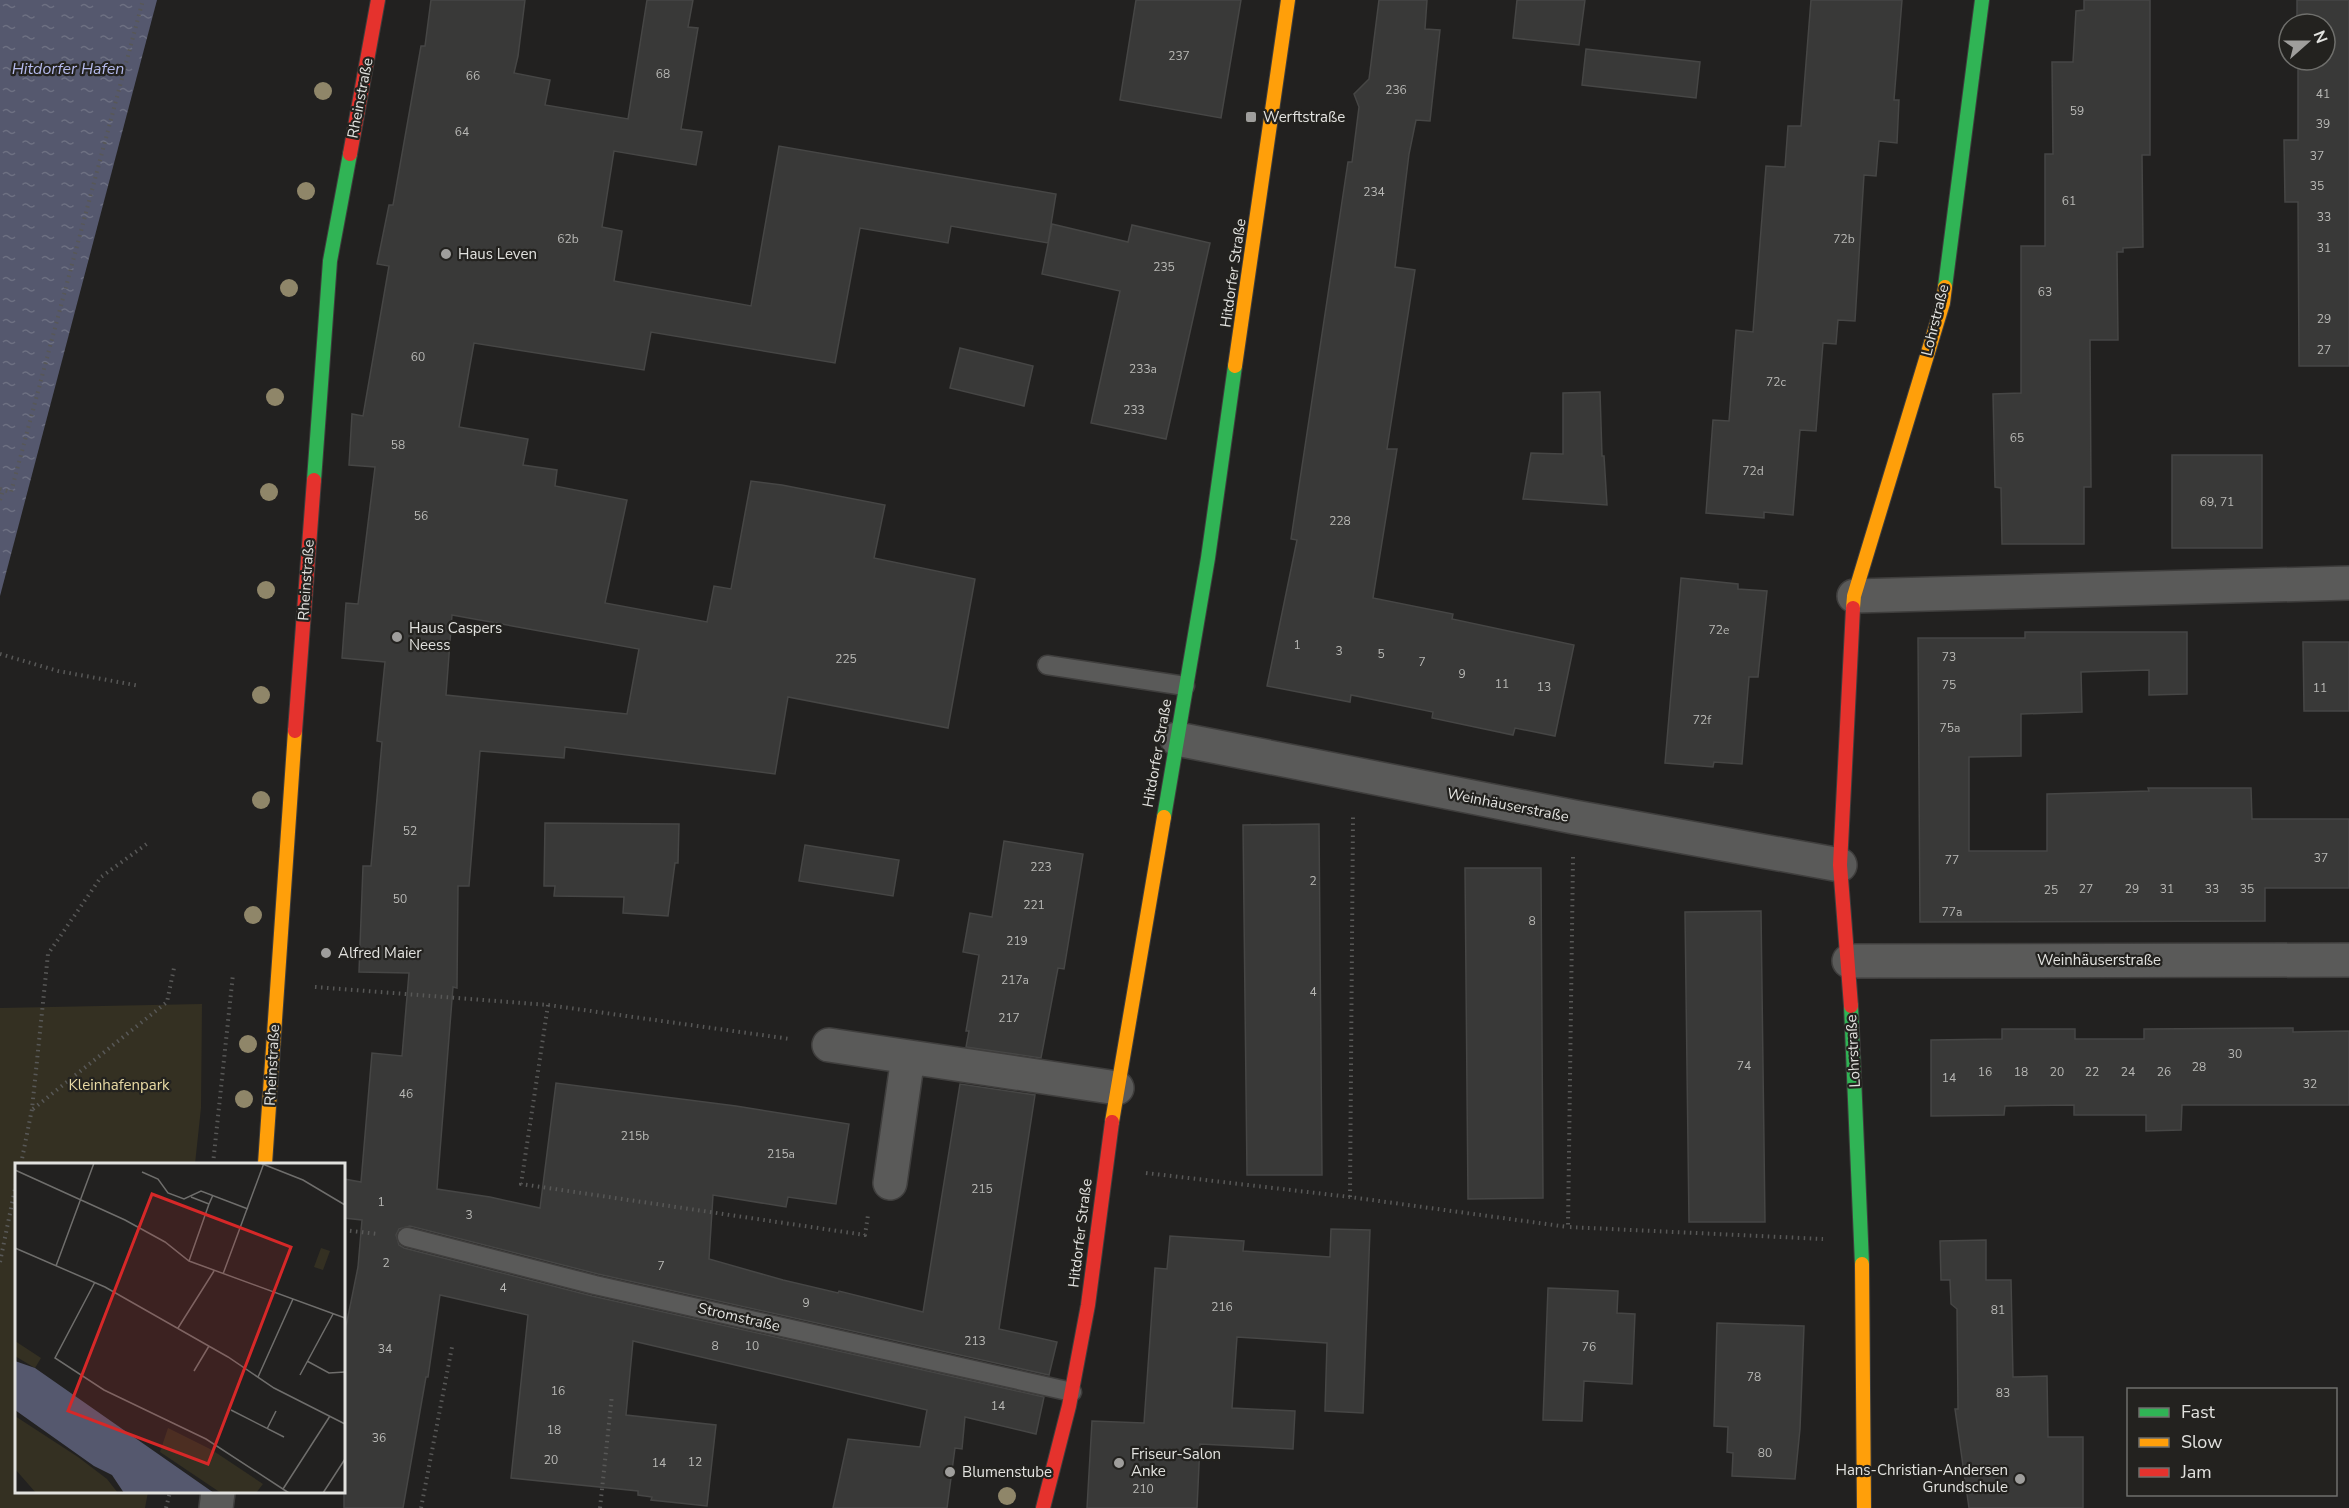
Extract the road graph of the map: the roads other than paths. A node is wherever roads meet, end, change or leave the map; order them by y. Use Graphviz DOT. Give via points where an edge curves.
graph roads {
  1 [pos="378,0"];
  2 [pos="1288,0"];
  3 [pos="1982,0"];
  4 [pos="2349,583"];
  5 [pos="1854,596"];
  6 [pos="1047,665"];
  7 [pos="1185,686"];
  8 [pos="1177,739"];
  9 [pos="1840,866"];
  10 [pos="2349,960"];
  11 [pos="1849,961"];
  12 [pos="830,1045"];
  13 [pos="908,1057"];
  14 [pos="1117,1088"];
  15 [pos="266,1163"];
  16 [pos="890,1183"];
  17 [pos="407,1237"];
  18 [pos="1072,1392"];
  19 [pos="218,1493"];
  20 [pos="216,1508"];
  21 [pos="1043,1508"];
  22 [pos="1864,1508"];
  1 -- 15 [label="street, Rheinstraße" via="330,261"];
  2 -- 7 [label="street, Hitdorfer Straße" via="1208,558"];
  3 -- 5 [label="street, Lohrstraße" via="1943,303"];
  4 -- 5 [label="street"];
  5 -- 9 [label="street, Lohrstraße"];
  6 -- 7 [label="lane"];
  7 -- 8 [label="street, Hitdorfer Straße"];
  8 -- 9 [label="street, Weinhäuserstraße"];
  8 -- 14 [label="street, Hitdorfer Straße"];
  9 -- 11 [label="street, Lohrstraße"];
  10 -- 11 [label="street, Weinhäuserstraße"];
  11 -- 22 [label="street, Lohrstraße" via="1862,1241"];
  12 -- 13 [label="street"];
  13 -- 14 [label="street"];
  13 -- 16 [label="street"];
  14 -- 18 [label="street, Hitdorfer Straße" via="1088,1305"];
  17 -- 18 [label="lane, Stromstraße" via="595,1285"];
  18 -- 21 [label="street, Hitdorfer Straße"];
  19 -- 20 [label="street"];
}
